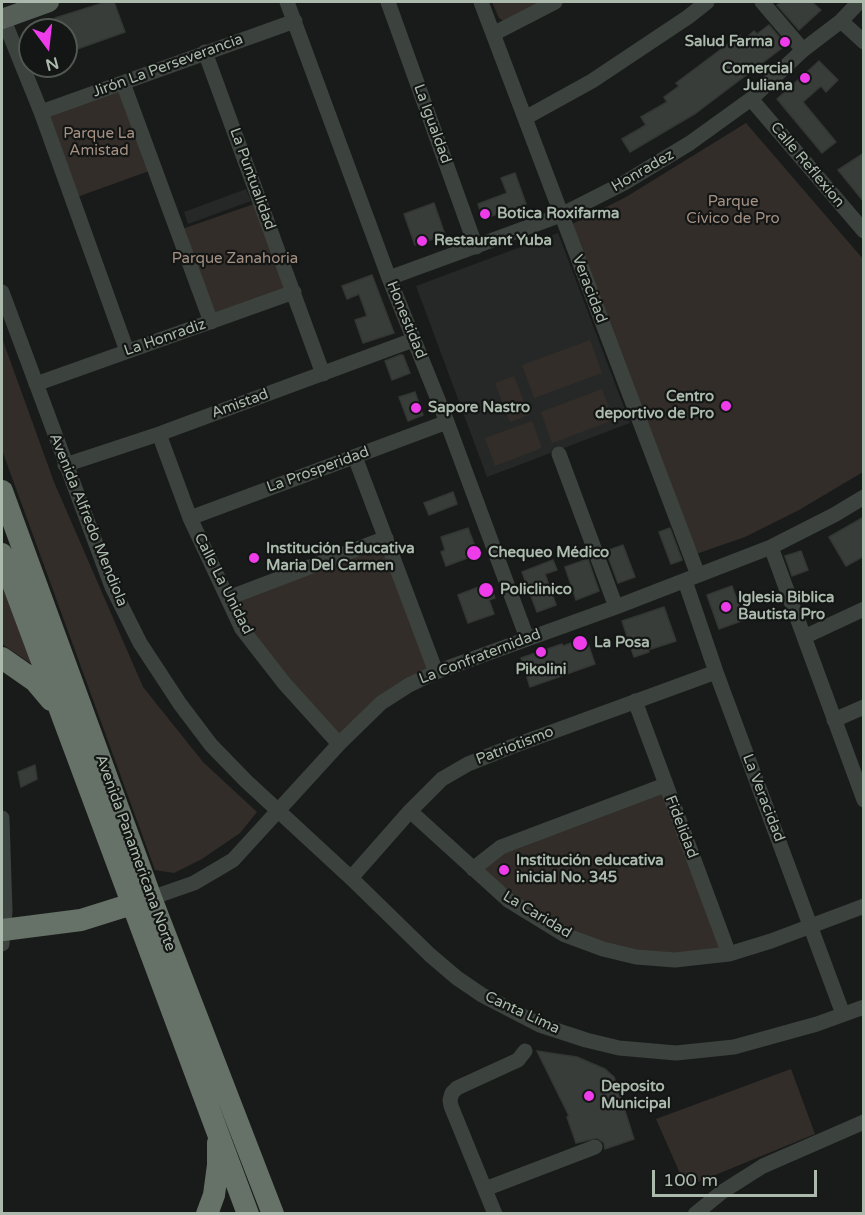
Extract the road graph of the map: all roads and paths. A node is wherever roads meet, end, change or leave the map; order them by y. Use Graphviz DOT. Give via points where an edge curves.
graph roads {
  1 [pos="49,2"];
  2 [pos="287,2"];
  3 [pos="388,2"];
  4 [pos="481,2"];
  5 [pos="555,2"];
  6 [pos="707,2"];
  7 [pos="762,2"];
  8 [pos="859,2"];
  9 [pos="2,18"];
  10 [pos="295,21"];
  11 [pos="841,21"];
  12 [pos="493,34"];
  13 [pos="864,42"];
  14 [pos="803,50"];
  15 [pos="205,52"];
  16 [pos="123,83"];
  17 [pos="751,99"];
  18 [pos="41,112"];
  19 [pos="525,118"];
  20 [pos="561,215"];
  21 [pos="864,231"];
  22 [pos="476,247"];
  23 [pos="389,278"];
  24 [pos="2,292"];
  25 [pos="294,292"];
  26 [pos="212,322"];
  27 [pos="413,340"];
  28 [pos="127,351"];
  29 [pos="323,374"];
  30 [pos="36,384"];
  31 [pos="447,422"];
  32 [pos="159,434"];
  33 [pos="559,454"];
  34 [pos="355,457"];
  35 [pos="65,465"];
  36 [pos="2,491"];
  37 [pos="864,497"];
  38 [pos="190,518"];
  39 [pos="386,538"];
  40 [pos="771,547"];
  41 [pos="2,554"];
  42 [pos="692,578"];
  43 [pos="228,598"];
  44 [pos="616,607"];
  45 [pos="864,609"];
  46 [pos="527,638"];
  47 [pos="804,638"];
  48 [pos="2,658"];
  49 [pos="436,672"];
  50 [pos="716,672"];
  51 [pos="635,701"];
  52 [pos="864,707"];
  53 [pos="60,710"];
  54 [pos="834,720"];
  55 [pos="339,744"];
  56 [pos="665,785"];
  57 [pos="864,800"];
  58 [pos="279,811"];
  59 [pos="410,811"];
  60 [pos="2,818"];
  61 [pos="474,869"];
  62 [pos="351,878"];
  63 [pos="141,901"];
  64 [pos="864,906"];
  65 [pos="812,927"];
  66 [pos="2,937"];
  67 [pos="729,954"];
  68 [pos="864,1007"];
  69 [pos="843,1014"];
  70 [pos="525,1051"];
  71 [pos="864,1122"];
  72 [pos="218,1133"];
  73 [pos="595,1147"];
  74 [pos="485,1189"];
  75 [pos="207,1214"];
  76 [pos="248,1214"];
  77 [pos="273,1214"];
  78 [pos="495,1214"];
  79 [pos="695,1214"];
  1 -- 9 [label="main road"];
  2 -- 10 [label="street, Honestidad"];
  3 -- 22 [label="street, La Igualdad"];
  4 -- 12 [label="street, Veracidad"];
  5 -- 12 [label="street"];
  6 -- 19 [label="street" via="592,81"];
  7 -- 14 [label="street"];
  8 -- 11 [label="street, Honradez"];
  9 -- 18 [label="street"];
  10 -- 15 [label="street, Jirón La Perseverancia"];
  10 -- 23 [label="street, Honestidad"];
  11 -- 13 [label="street"];
  11 -- 14 [label="street, Honradez"];
  12 -- 19 [label="street, Veracidad"];
  14 -- 17 [label="street, Honradez"];
  15 -- 16 [label="street, Jirón La Perseverancia"];
  15 -- 25 [label="street, La Puntualidad"];
  16 -- 18 [label="street, Jirón La Perseverancia"];
  16 -- 26 [label="street"];
  17 -- 20 [label="street, Honradez" via="671,155"];
  17 -- 21 [label="street, Calle Reflexion"];
  18 -- 28 [label="street"];
  19 -- 20 [label="street, Veracidad"];
  20 -- 22 [label="street, Honradez"];
  20 -- 42 [label="street, Veracidad"];
  22 -- 23 [label="street, Honradez"];
  23 -- 27 [label="street, Honestidad"];
  24 -- 30 [label="street, Avenida Alfredo Mendiola"];
  25 -- 26 [label="street, La Honradiz"];
  25 -- 29 [label="street, La Puntualidad"];
  26 -- 28 [label="street, La Honradiz"];
  27 -- 29 [label="street, Amistad"];
  27 -- 31 [label="street, Honestidad"];
  28 -- 30 [label="street, La Honradiz"];
  29 -- 32 [label="street, Amistad"];
  30 -- 35 [label="street, Avenida Alfredo Mendiola"];
  31 -- 34 [label="street, La Prosperidad"];
  31 -- 46 [label="street, Honestidad"];
  32 -- 35 [label="street, Amistad"];
  32 -- 38 [label="street, Calle La Unidad"];
  33 -- 44 [label="street"];
  34 -- 38 [label="street, La Prosperidad"];
  34 -- 39 [label="street"];
  35 -- 58 [label="street, Avenida Alfredo Mendiola" via="112,587 140,643 211,745"];
  36 -- 63 [label="highway, Avenida Panamericana Norte"];
  37 -- 40 [label="street, La Confraternidad"];
  38 -- 43 [label="street, Calle La Unidad"];
  39 -- 43 [label="street"];
  39 -- 49 [label="street"];
  40 -- 42 [label="street, La Confraternidad"];
  40 -- 47 [label="street"];
  41 -- 53 [label="highway, Avenida Panamericana Norte"];
  42 -- 44 [label="street, La Confraternidad"];
  42 -- 50 [label="street, La Veracidad"];
  43 -- 55 [label="street, Calle La Unidad" via="244,631"];
  44 -- 46 [label="street, La Confraternidad"];
  45 -- 47 [label="street"];
  46 -- 49 [label="street, La Confraternidad"];
  47 -- 54 [label="street"];
  48 -- 53 [label="highway" via="35,681"];
  49 -- 55 [label="street, La Confraternidad" via="381,703"];
  50 -- 51 [label="street, Patriotismo"];
  50 -- 65 [label="street, La Veracidad"];
  51 -- 56 [label="street, Fidelidad"];
  51 -- 59 [label="street, Patriotismo" via="468,764 442,779"];
  52 -- 54 [label="street"];
  53 -- 63 [label="highway, Avenida Panamericana Norte"];
  54 -- 57 [label="street"];
  55 -- 58 [label="street, La Confraternidad"];
  56 -- 61 [label="street" via="501,847"];
  56 -- 67 [label="street, Fidelidad"];
  58 -- 62 [label="street, Canta Lima"];
  58 -- 63 [label="street, La Confraternidad" via="233,860 194,883"];
  59 -- 61 [label="street, La Caridad"];
  59 -- 62 [label="street, Patriotismo"];
  60 -- 66 [label="street"];
  61 -- 67 [label="street, La Caridad" via="508,900 538,919 603,949 675,960"];
  62 -- 69 [label="street, Canta Lima" via="457,978 540,1025 586,1040 619,1048 676,1053 711,1050 776,1037"];
  63 -- 66 [label="highway" via="81,920"];
  63 -- 72 [label="highway, Avenida Panamericana Norte"];
  63 -- 77 [label="highway, Avenida Panamericana Norte"];
  64 -- 65 [label="street, La Caridad"];
  65 -- 67 [label="street, La Caridad"];
  65 -- 69 [label="street, La Veracidad"];
  68 -- 69 [label="street, Canta Lima"];
  70 -- 74 [label="street" via="518,1060 452,1093 451,1106"];
  71 -- 79 [label="street" via="763,1166"];
  72 -- 75 [label="highway" via="214,1195"];
  72 -- 76 [label="highway, Avenida Panamericana Norte"];
  73 -- 74 [label="street"];
  74 -- 78 [label="street"];
}
